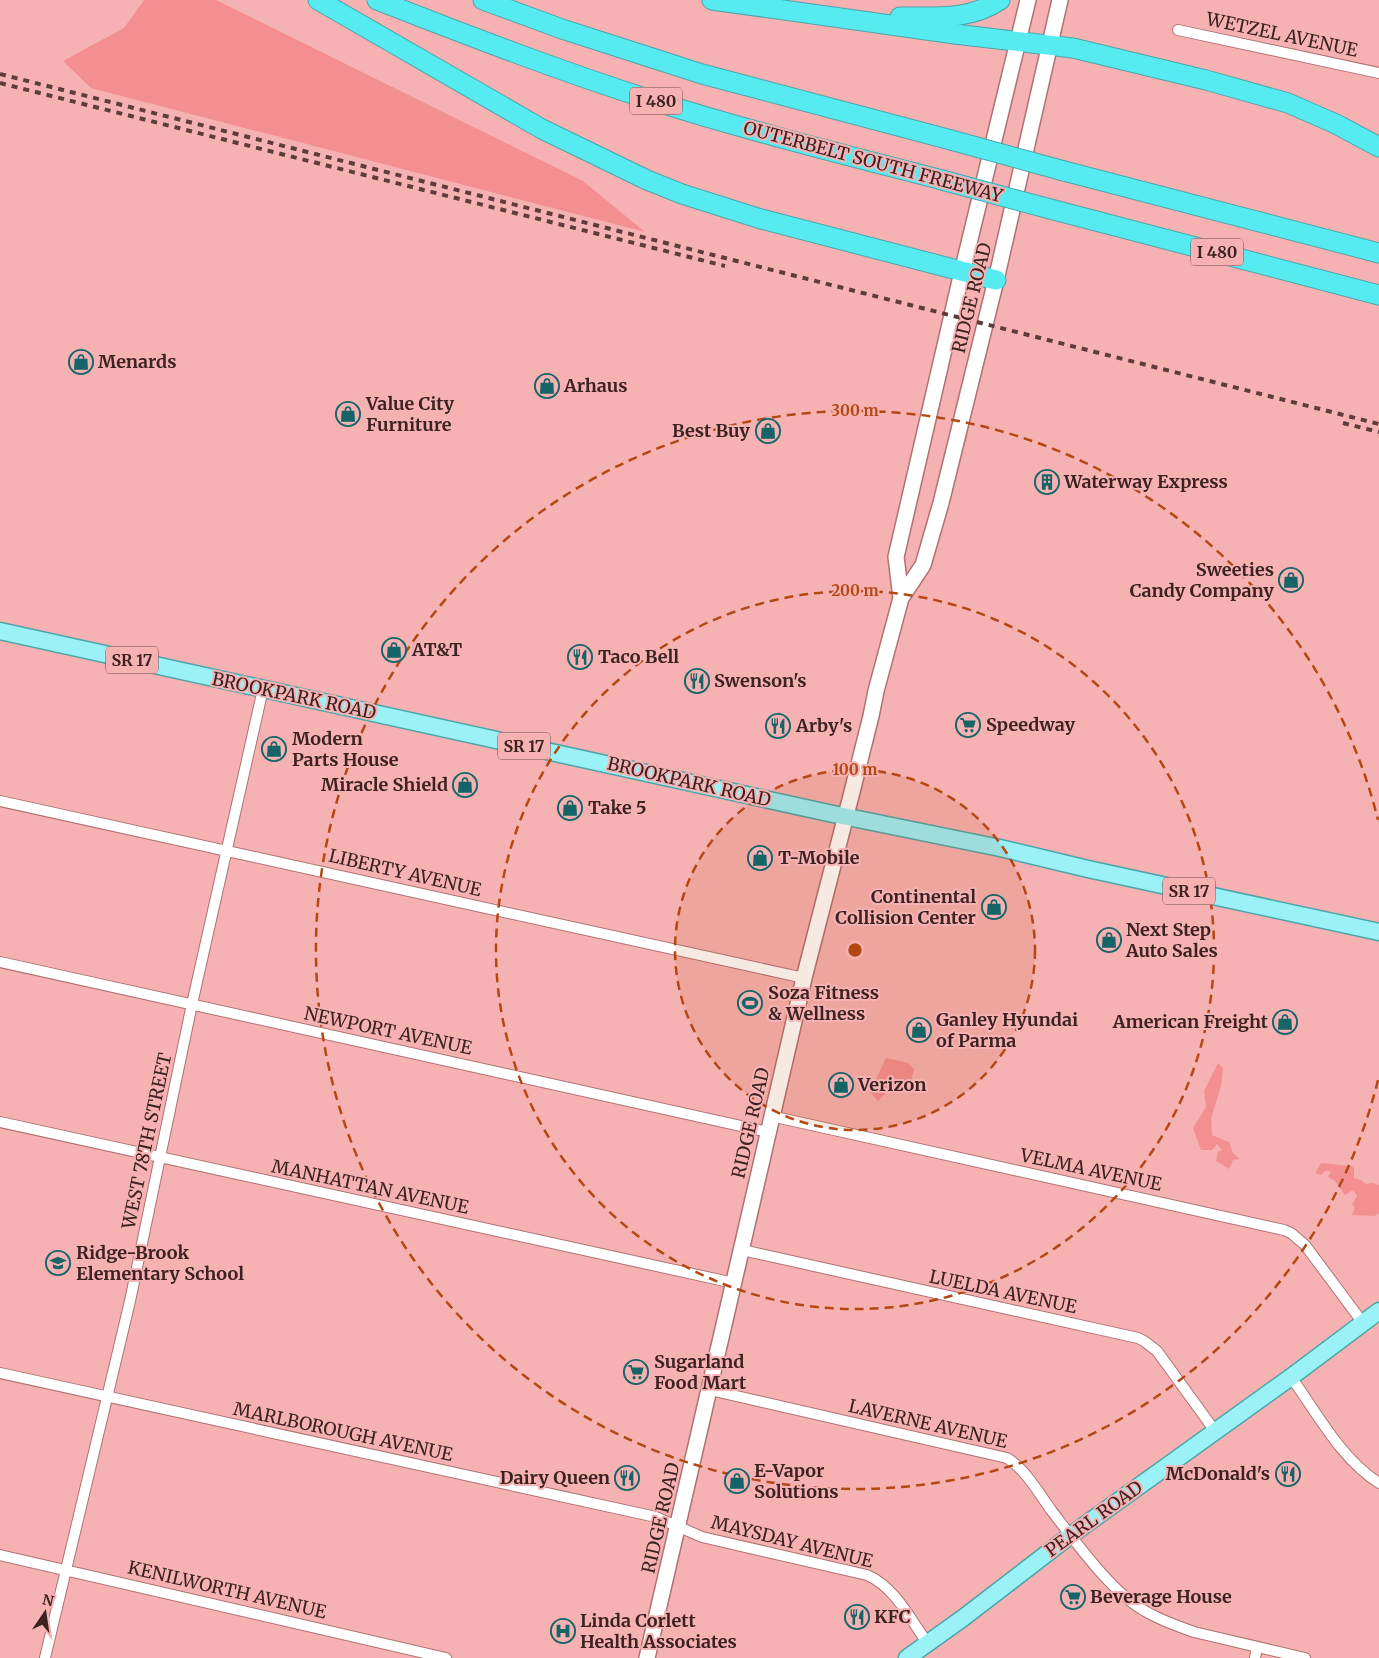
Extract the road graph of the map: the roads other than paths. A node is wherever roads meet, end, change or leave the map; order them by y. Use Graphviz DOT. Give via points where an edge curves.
graph roads {
  1 [pos="318,0"];
  2 [pos="377,0"];
  3 [pos="483,0"];
  4 [pos="712,0"];
  5 [pos="1000,0"];
  6 [pos="1028,0"];
  7 [pos="1060,0"];
  8 [pos="832,17"];
  9 [pos="1178,30"];
  10 [pos="1018,42"];
  11 [pos="1051,46"];
  12 [pos="1379,73"];
  13 [pos="1379,148"];
  14 [pos="1379,253"];
  15 [pos="962,272"];
  16 [pos="996,280"];
  17 [pos="1379,295"];
  18 [pos="901,598"];
  19 [pos="0,631"];
  20 [pos="263,689"];
  21 [pos="0,801"];
  22 [pos="846,816"];
  23 [pos="226,850"];
  24 [pos="1379,932"];
  25 [pos="0,962"];
  26 [pos="804,978"];
  27 [pos="192,1004"];
  28 [pos="772,1116"];
  29 [pos="0,1122"];
  30 [pos="768,1132"];
  31 [pos="160,1157"];
  32 [pos="742,1250"];
  33 [pos="734,1284"];
  34 [pos="1379,1311"];
  35 [pos="1363,1323"];
  36 [pos="0,1373"];
  37 [pos="1291,1377"];
  38 [pos="710,1390"];
  39 [pos="106,1396"];
  40 [pos="1215,1432"];
  41 [pos="1379,1483"];
  42 [pos="678,1526"];
  43 [pos="1070,1535"];
  44 [pos="0,1555"];
  45 [pos="66,1570"];
  46 [pos="928,1644"];
  47 [pos="1257,1647"];
  48 [pos="45,1658"];
  49 [pos="446,1658"];
  50 [pos="647,1658"];
  51 [pos="907,1658"];
  52 [pos="1255,1658"];
  53 [pos="1305,1658"];
  1 -- 15 [label="highway" via="542,129 647,180 761,219"];
  2 -- 17 [label="highway, OUTERBELT SOUTH FREEWAY / I 480, bridge" via="554,68 748,129"];
  3 -- 14 [label="highway, I 480, bridge" via="693,72"];
  4 -- 8 [label="highway"];
  5 -- 8 [label="highway" via="971,14"];
  6 -- 10 [label="main road, RIDGE ROAD"];
  7 -- 11 [label="main road, RIDGE ROAD"];
  8 -- 10 [label="highway"];
  9 -- 12 [label="street, WETZEL AVENUE"];
  10 -- 11 [label="highway"];
  10 -- 15 [label="main road, RIDGE ROAD"];
  11 -- 13 [label="highway" via="1073,48 1258,93 1310,111"];
  11 -- 16 [label="main road, RIDGE ROAD"];
  15 -- 16 [label="highway"];
  15 -- 18 [label="main road, RIDGE ROAD" via="896,557"];
  16 -- 18 [label="main road, RIDGE ROAD" via="923,565"];
  18 -- 22 [label="main road, RIDGE ROAD"];
  19 -- 20 [label="main road, BROOKPARK ROAD / SR 17"];
  20 -- 22 [label="main road, BROOKPARK ROAD / SR 17"];
  20 -- 23 [label="street, WEST 78TH STREET"];
  21 -- 23 [label="street, LIBERTY AVENUE"];
  22 -- 24 [label="main road, BROOKPARK ROAD / SR 17"];
  22 -- 26 [label="main road, RIDGE ROAD"];
  23 -- 26 [label="street, LIBERTY AVENUE"];
  23 -- 27 [label="street, WEST 78TH STREET"];
  25 -- 27 [label="street, NEWPORT AVENUE"];
  26 -- 28 [label="main road, RIDGE ROAD"];
  27 -- 30 [label="street, NEWPORT AVENUE"];
  27 -- 31 [label="street, WEST 78TH STREET"];
  28 -- 30 [label="main road, RIDGE ROAD"];
  28 -- 35 [label="street, VELMA AVENUE" via="1284,1230 1305,1245"];
  29 -- 31 [label="street, MANHATTAN AVENUE"];
  30 -- 32 [label="main road, RIDGE ROAD"];
  31 -- 33 [label="street, MANHATTAN AVENUE"];
  31 -- 39 [label="street, WEST 78TH STREET"];
  32 -- 33 [label="main road, RIDGE ROAD"];
  32 -- 40 [label="street, LUELDA AVENUE" via="1138,1338 1157,1351"];
  33 -- 38 [label="main road, RIDGE ROAD"];
  34 -- 35 [label="main road, PEARL ROAD"];
  35 -- 37 [label="main road, PEARL ROAD"];
  36 -- 39 [label="street, MARLBOROUGH AVENUE"];
  37 -- 40 [label="main road, PEARL ROAD"];
  37 -- 41 [label="street" via="1357,1467"];
  38 -- 42 [label="main road, RIDGE ROAD"];
  38 -- 43 [label="street, LAVERNE AVENUE" via="1002,1456 1019,1467"];
  39 -- 42 [label="street, MARLBOROUGH AVENUE" via="656,1517"];
  39 -- 45 [label="street, WEST 78TH STREET"];
  40 -- 43 [label="main road, PEARL ROAD"];
  42 -- 46 [label="street, MAYSDAY AVENUE" via="702,1537 874,1578 886,1586"];
  42 -- 50 [label="main road, RIDGE ROAD"];
  43 -- 46 [label="main road, PEARL ROAD"];
  43 -- 47 [label="street, LAVERNE AVENUE" via="1116,1589 1144,1611 1194,1632"];
  44 -- 45 [label="street, KENILWORTH AVENUE"];
  45 -- 48 [label="street, WEST 78TH STREET"];
  45 -- 49 [label="street, KENILWORTH AVENUE"];
  46 -- 51 [label="main road, PEARL ROAD"];
  47 -- 52 [label="street"];
  47 -- 53 [label="street, LAVERNE AVENUE"];
}
